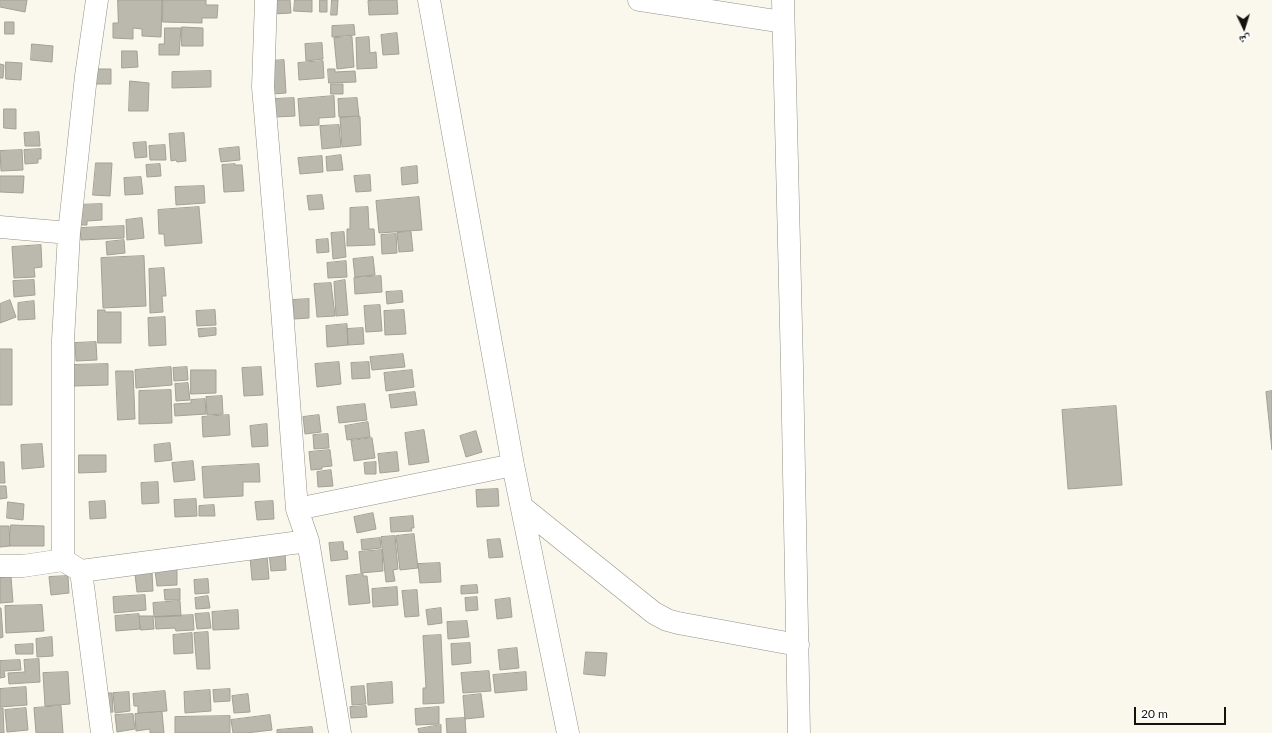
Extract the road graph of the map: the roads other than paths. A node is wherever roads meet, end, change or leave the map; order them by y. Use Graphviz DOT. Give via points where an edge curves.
graph roads {
  1 [pos="96,0"];
  2 [pos="266,0"];
  3 [pos="428,0"];
  4 [pos="638,0"];
  5 [pos="783,0"];
  6 [pos="784,22"];
  7 [pos="0,227"];
  8 [pos="70,233"];
  9 [pos="513,465"];
  10 [pos="522,507"];
  11 [pos="298,509"];
  12 [pos="308,541"];
  13 [pos="63,560"];
  14 [pos="0,566"];
  15 [pos="81,571"];
  16 [pos="798,645"];
  17 [pos="102,733"];
  18 [pos="340,733"];
  19 [pos="568,733"];
  20 [pos="799,733"];
  1 -- 8 [label="street"];
  2 -- 11 [label="street" via="263,87"];
  3 -- 9 [label="street"];
  4 -- 6 [label="street"];
  5 -- 6 [label="street"];
  6 -- 16 [label="street"];
  7 -- 8 [label="street"];
  8 -- 13 [label="street" via="63,340"];
  9 -- 10 [label="street"];
  9 -- 11 [label="street"];
  10 -- 16 [label="street" via="654,613 667,620"];
  10 -- 19 [label="street"];
  11 -- 12 [label="street"];
  12 -- 15 [label="street"];
  12 -- 18 [label="street"];
  13 -- 14 [label="street" via="23,566"];
  13 -- 15 [label="street"];
  15 -- 17 [label="street"];
  16 -- 20 [label="street"];
}
